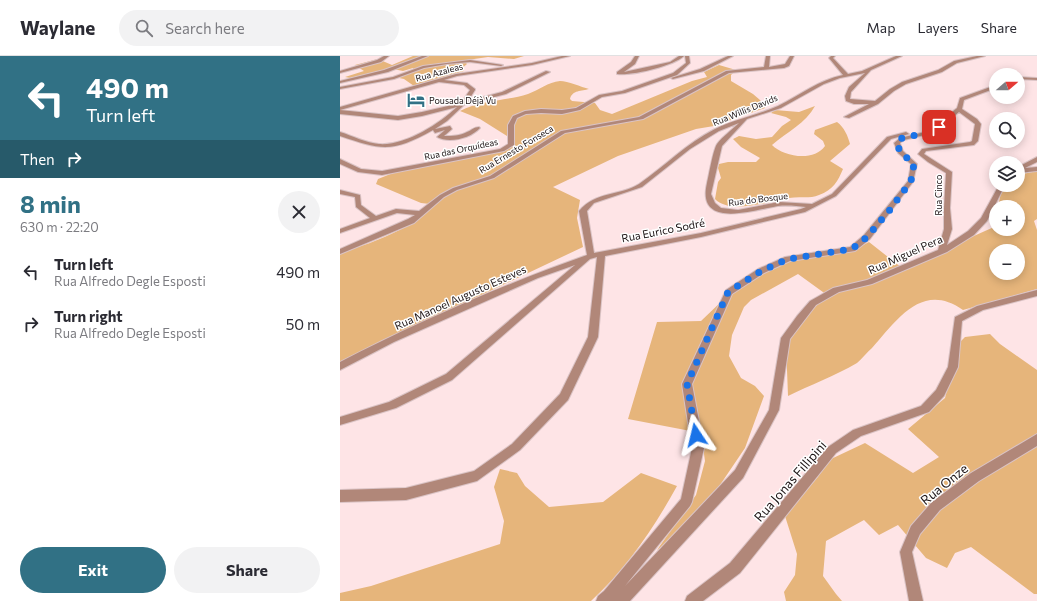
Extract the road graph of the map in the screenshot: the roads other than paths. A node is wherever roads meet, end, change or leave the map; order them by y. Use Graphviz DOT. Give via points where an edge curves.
graph roads {
  1 [pos="386,56"];
  2 [pos="426,56"];
  3 [pos="568,56"];
  4 [pos="637,56"];
  5 [pos="682,56"];
  6 [pos="687,56"];
  7 [pos="731,56"];
  8 [pos="768,56"];
  9 [pos="792,56"];
  10 [pos="832,56"];
  11 [pos="900,56"];
  12 [pos="984,56"];
  13 [pos="725,58"];
  14 [pos="522,66"];
  15 [pos="871,68"];
  16 [pos="766,69"];
  17 [pos="545,71"];
  18 [pos="340,72"];
  19 [pos="847,76"];
  20 [pos="1025,78"];
  21 [pos="1037,79"];
  22 [pos="436,80"];
  23 [pos="340,82"];
  24 [pos="340,88"];
  25 [pos="989,89"];
  26 [pos="644,90"];
  27 [pos="462,103"];
  28 [pos="876,103"];
  29 [pos="959,109"];
  30 [pos="340,110"];
  31 [pos="748,117"];
  32 [pos="847,118"];
  33 [pos="939,127"];
  34 [pos="477,128"];
  35 [pos="430,131"];
  36 [pos="340,134"];
  37 [pos="1037,159"];
  38 [pos="340,161"];
  39 [pos="1025,167"];
  40 [pos="1037,169"];
  41 [pos="1025,170"];
  42 [pos="340,192"];
  43 [pos="998,192"];
  44 [pos="814,206"];
  45 [pos="420,214"];
  46 [pos="374,218"];
  47 [pos="340,231"];
  48 [pos="340,252"];
  49 [pos="941,252"];
  50 [pos="596,255"];
  51 [pos="1037,293"];
  52 [pos="340,366"];
  53 [pos="340,421"];
  54 [pos="1037,439"];
  55 [pos="340,496"];
  56 [pos="603,601"];
  57 [pos="621,601"];
  58 [pos="692,601"];
  59 [pos="916,601"];
  1 -- 18 [label="street" via="379,61"];
  2 -- 23 [label="street" via="386,71"];
  3 -- 14 [label="street, Rua Azaleas" via="535,66"];
  4 -- 5 [label="street" via="633,63 619,73 671,63"];
  6 -- 38 [label="street, Rua das Orquídeas" via="688,64 675,74 623,92 601,96 578,109 525,113 516,117 511,125 511,145 502,150 382,173 366,173 346,166"];
  7 -- 13 [label="street"];
  8 -- 16 [label="street"];
  9 -- 16 [label="street, Rua Ernesto Fonseca" via="787,65"];
  10 -- 19 [label="street"];
  11 -- 15 [label="street, Rua Willis Davids"];
  12 -- 28 [label="street" via="956,62 940,71 904,83"];
  13 -- 26 [label="street" via="702,70 658,83"];
  14 -- 22 [label="street, Rua Azaleas" via="464,73"];
  14 -- 24 [label="street" via="470,61 452,62 431,65 384,80"];
  15 -- 19 [label="street, Rua Willis Davids"];
  15 -- 28 [label="street" via="854,84 846,96 854,102"];
  16 -- 45 [label="street, Rua Ernesto Fonseca" via="728,72 641,118 563,132 492,176 442,196"];
  17 -- 27 [label="street" via="504,93"];
  19 -- 31 [label="street, Rua Willis Davids" via="822,83 779,108"];
  20 -- 21 [label="street"];
  22 -- 27 [label="street" via="465,84 472,88 472,92"];
  22 -- 30 [label="street, Rua Azaleas"];
  25 -- 29 [label="street, Rua Eurico Sodré" via="962,99"];
  27 -- 30 [label="street" via="398,118"];
  27 -- 35 [label="street"];
  28 -- 32 [label="street"];
  29 -- 33 [label="street, Rua Eurico Sodré"];
  29 -- 49 [label="street, Rua Cinco" via="978,124 975,141 972,144 924,150 921,154 949,172 948,229"];
  31 -- 44 [label="street, Rua do Bosque" via="719,146 708,194 709,200 716,208 730,212 781,204"];
  31 -- 50 [label="street, Rua Willis Davids" via="717,130 688,148 640,186 592,202 584,211"];
  33 -- 44 [label="street, Rua Eurico Sodré" via="889,138 834,195"];
  33 -- 56 [label="street" via="931,132 902,138 897,143 900,152 914,164 911,181 889,211 852,249 788,259 761,271 728,292 687,384 698,448 686,502"];
  34 -- 35 [label="street" via="463,135 448,138 440,136 449,129 448,127"];
  35 -- 36 [label="street" via="401,143 381,146"];
  37 -- 39 [label="street"];
  40 -- 41 [label="street"];
  42 -- 46 [label="street" via="358,196 358,206"];
  43 -- 49 [label="street, Rua Miguel Pera" via="984,219 971,232"];
  44 -- 50 [label="street, Rua Eurico Sodré" via="803,211 701,235"];
  45 -- 46 [label="street" via="399,211"];
  45 -- 48 [label="street, Rua Ernesto Fonseca" via="411,221"];
  46 -- 47 [label="street"];
  49 -- 57 [label="street, Rua Miguel Pera" via="869,282 836,290 813,303 786,338 774,410 739,474"];
  50 -- 52 [label="street, Rua Manoel Augusto Esteves" via="535,276 391,340"];
  50 -- 53 [label="street, Rua Eurico Sodré" via="449,377 392,405"];
  50 -- 55 [label="street" via="593,337 564,397 516,447 477,476 406,494"];
  51 -- 58 [label="street, Rua Jonas Fillipini" via="980,308 958,320 953,367 940,393 925,409 857,433 832,450 734,568"];
  54 -- 59 [label="street, Rua Onze" via="975,477 936,506 915,530 906,552"];
}
